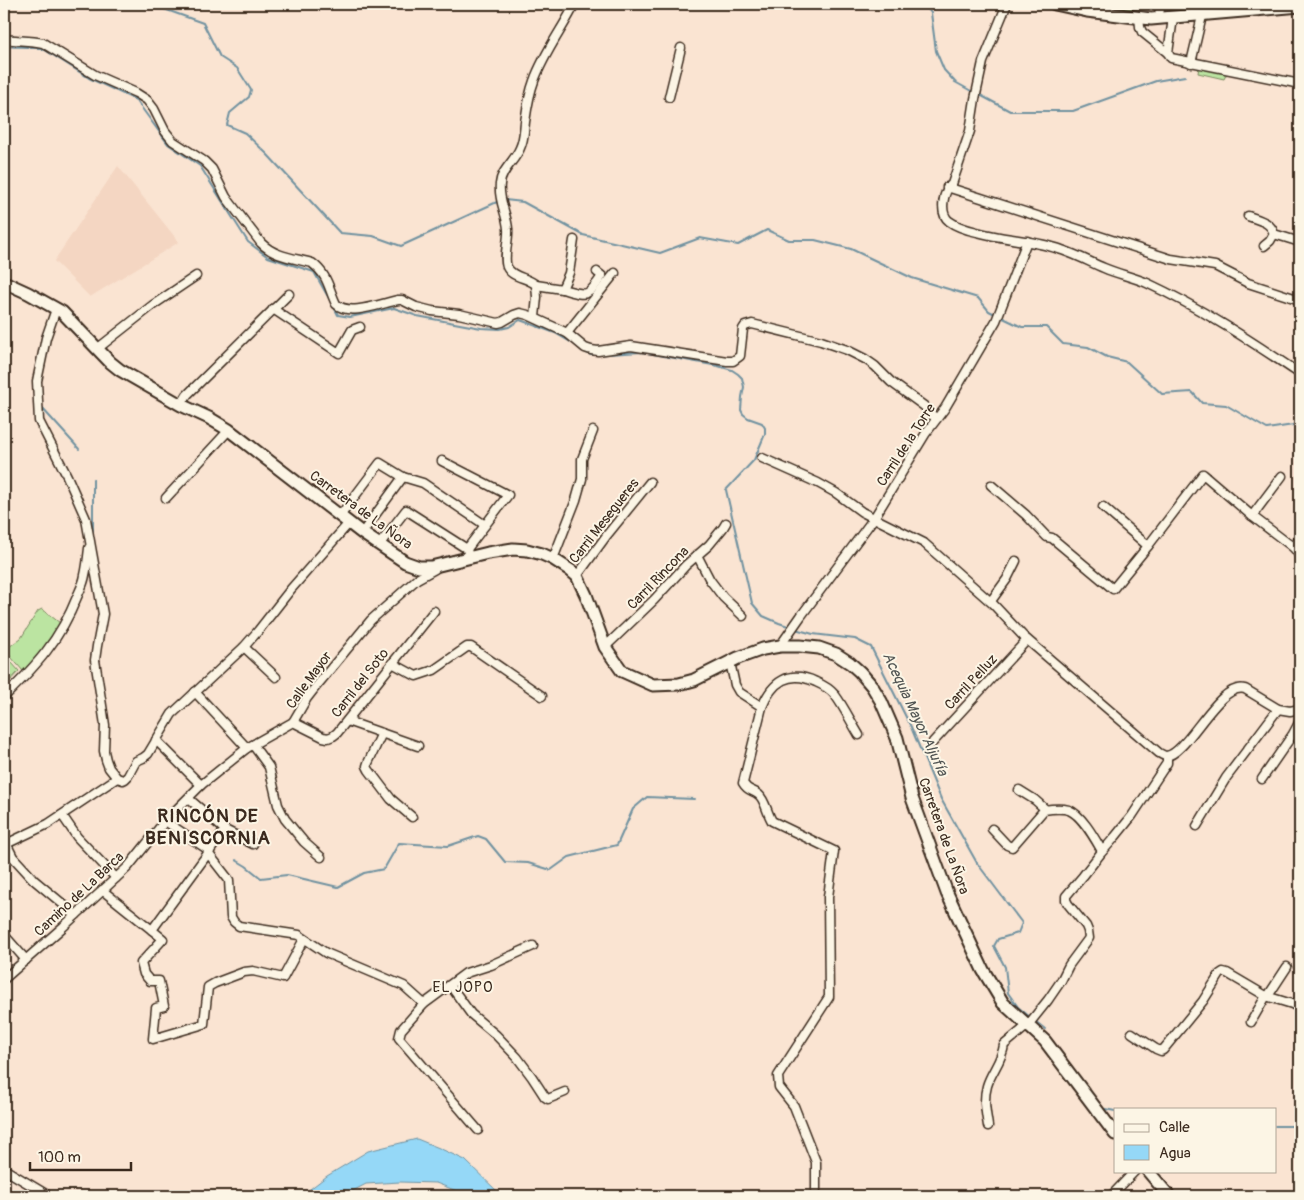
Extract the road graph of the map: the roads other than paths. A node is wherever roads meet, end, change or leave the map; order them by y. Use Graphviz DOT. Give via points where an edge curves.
graph roads {
  1 [pos="575,4"];
  2 [pos="1007,4"];
  3 [pos="1055,4"];
  4 [pos="1161,4"];
  5 [pos="1195,4"];
  6 [pos="1269,6"];
  7 [pos="1300,6"];
  8 [pos="1088,7"];
  9 [pos="1198,16"];
  10 [pos="1139,17"];
  11 [pos="1173,18"];
  12 [pos="1158,19"];
  13 [pos="4,39"];
  14 [pos="681,48"];
  15 [pos="1168,53"];
  16 [pos="1191,63"];
  17 [pos="1300,84"];
  18 [pos="669,97"];
  19 [pos="948,187"];
  20 [pos="1248,216"];
  21 [pos="1274,234"];
  22 [pos="574,240"];
  23 [pos="1027,242"];
  24 [pos="1300,242"];
  25 [pos="1264,246"];
  26 [pos="597,272"];
  27 [pos="615,273"];
  28 [pos="196,276"];
  29 [pos="4,282"];
  30 [pos="536,285"];
  31 [pos="562,289"];
  32 [pos="289,294"];
  33 [pos="1300,300"];
  34 [pos="56,308"];
  35 [pos="273,309"];
  36 [pos="535,317"];
  37 [pos="360,327"];
  38 [pos="567,333"];
  39 [pos="98,349"];
  40 [pos="1300,374"];
  41 [pos="181,405"];
  42 [pos="936,418"];
  43 [pos="230,430"];
  44 [pos="593,431"];
  45 [pos="762,458"];
  46 [pos="442,461"];
  47 [pos="1282,476"];
  48 [pos="403,477"];
  49 [pos="650,482"];
  50 [pos="991,485"];
  51 [pos="166,498"];
  52 [pos="1103,507"];
  53 [pos="1252,516"];
  54 [pos="874,518"];
  55 [pos="345,520"];
  56 [pos="726,523"];
  57 [pos="485,525"];
  58 [pos="362,533"];
  59 [pos="1300,536"];
  60 [pos="90,542"];
  61 [pos="379,545"];
  62 [pos="1148,546"];
  63 [pos="1294,548"];
  64 [pos="468,554"];
  65 [pos="697,555"];
  66 [pos="1300,556"];
  67 [pos="553,559"];
  68 [pos="1016,561"];
  69 [pos="405,562"];
  70 [pos="444,565"];
  71 [pos="577,576"];
  72 [pos="417,579"];
  73 [pos="991,601"];
  74 [pos="434,611"];
  75 [pos="743,616"];
  76 [pos="1027,640"];
  77 [pos="780,646"];
  78 [pos="244,647"];
  79 [pos="605,647"];
  80 [pos="730,662"];
  81 [pos="392,663"];
  82 [pos="276,677"];
  83 [pos="195,692"];
  84 [pos="542,696"];
  85 [pos="4,697"];
  86 [pos="762,707"];
  87 [pos="1278,709"];
  88 [pos="1300,709"];
  89 [pos="347,721"];
  90 [pos="1300,721"];
  91 [pos="294,722"];
  92 [pos="382,733"];
  93 [pos="859,735"];
  94 [pos="156,740"];
  95 [pos="933,742"];
  96 [pos="250,746"];
  97 [pos="418,746"];
  98 [pos="1167,756"];
  99 [pos="117,778"];
  100 [pos="1262,779"];
  101 [pos="201,785"];
  102 [pos="1019,790"];
  103 [pos="189,798"];
  104 [pos="1045,809"];
  105 [pos="62,814"];
  106 [pos="412,817"];
  107 [pos="165,821"];
  108 [pos="1197,826"];
  109 [pos="992,829"];
  110 [pos="225,830"];
  111 [pos="5,844"];
  112 [pos="253,844"];
  113 [pos="1102,851"];
  114 [pos="209,852"];
  115 [pos="321,856"];
  116 [pos="116,878"];
  117 [pos="102,890"];
  118 [pos="76,915"];
  119 [pos="152,930"];
  120 [pos="4,935"];
  121 [pos="304,939"];
  122 [pos="533,946"];
  123 [pos="26,960"];
  124 [pos="1287,968"];
  125 [pos="4,979"];
  126 [pos="450,985"];
  127 [pos="1267,996"];
  128 [pos="424,1004"];
  129 [pos="1300,1008"];
  130 [pos="1031,1021"];
  131 [pos="1251,1022"];
  132 [pos="1132,1033"];
  133 [pos="565,1092"];
  134 [pos="988,1126"];
  135 [pos="478,1130"];
  136 [pos="1114,1133"];
  137 [pos="4,1169"];
  138 [pos="1134,1172"];
  139 [pos="1149,1172"];
  140 [pos="49,1196"];
  141 [pos="815,1196"];
  142 [pos="1111,1196"];
  143 [pos="1170,1196"];
  1 -- 30 [label="street" via="543,58 530,94 521,146 500,182 508,228 506,264 508,269"];
  2 -- 19 [label="street" via="983,62 970,131 952,184"];
  3 -- 8 [label="main road"];
  4 -- 12 [label="street"];
  5 -- 9 [label="street"];
  6 -- 7 [label="main road"];
  6 -- 9 [label="main road"];
  8 -- 10 [label="main road"];
  9 -- 11 [label="main road"];
  9 -- 16 [label="street"];
  10 -- 12 [label="main road"];
  10 -- 15 [label="street" via="1142,32"];
  11 -- 12 [label="main road"];
  11 -- 15 [label="street"];
  13 -- 36 [label="street" via="43,42 95,75 142,96 154,109 173,141 212,169 226,197 261,243 277,254 316,266 324,274 332,297 340,308 352,310 402,300 416,307 498,323 520,314"];
  14 -- 18 [label="street"];
  15 -- 16 [label="street" via="1171,58"];
  16 -- 17 [label="street"];
  19 -- 23 [label="street" via="943,213 949,221 987,235"];
  19 -- 33 [label="street" via="1171,259 1215,266 1248,283"];
  20 -- 21 [label="street" via="1267,223"];
  21 -- 24 [label="street"];
  21 -- 25 [label="street"];
  22 -- 31 [label="street" via="569,273"];
  23 -- 40 [label="street" via="1062,249 1147,283 1217,320"];
  23 -- 42 [label="street, Carril de la Torre" via="996,321"];
  26 -- 31 [label="street" via="602,276 591,291 583,295"];
  27 -- 38 [label="street"];
  28 -- 39 [label="street"];
  29 -- 34 [label="main road, Carretera de La Ñora"];
  30 -- 31 [label="street"];
  30 -- 36 [label="street"];
  32 -- 35 [label="street"];
  34 -- 39 [label="main road, Carretera de La Ñora"];
  34 -- 60 [label="street" via="37,381 39,422 86,519"];
  35 -- 37 [label="street" via="338,352 352,330"];
  35 -- 41 [label="street" via="187,395"];
  36 -- 38 [label="street"];
  38 -- 42 [label="street" via="591,350 631,346 733,361 740,356 745,326 758,325 822,341 865,359"];
  39 -- 41 [label="main road, Carretera de La Ñora" via="120,370"];
  41 -- 43 [label="main road, Carretera de La Ñora"];
  42 -- 54 [label="street, Carril de la Torre"];
  43 -- 51 [label="street"];
  43 -- 55 [label="main road, Carretera de La Ñora"];
  44 -- 67 [label="street" via="582,459 582,479 576,500"];
  45 -- 54 [label="street" via="818,483"];
  46 -- 57 [label="street" via="508,495"];
  47 -- 53 [label="street"];
  48 -- 55 [label="street" via="380,463"];
  48 -- 57 [label="street" via="423,483"];
  48 -- 58 [label="street"];
  49 -- 71 [label="street, Carril Mesegueres"];
  50 -- 62 [label="street" via="1047,537 1113,589"];
  52 -- 62 [label="street"];
  53 -- 62 [label="street" via="1202,474"];
  53 -- 63 [label="street"];
  54 -- 73 [label="street" via="924,543"];
  54 -- 77 [label="street, Carril de la Torre"];
  55 -- 58 [label="main road, Carretera de La Ñora"];
  55 -- 78 [label="street"];
  56 -- 65 [label="street, Carril Rincona"];
  57 -- 64 [label="street"];
  58 -- 61 [label="main road, Carretera de La Ñora"];
  59 -- 63 [label="street"];
  60 -- 85 [label="street" via="85,577 62,630 29,673"];
  60 -- 99 [label="street" via="103,614 96,660 105,725 104,751 109,768"];
  61 -- 64 [label="street" via="406,510"];
  61 -- 69 [label="main road, Carretera de La Ñora"];
  63 -- 66 [label="street"];
  64 -- 67 [label="main road, Carretera de La Ñora" via="514,549"];
  64 -- 70 [label="main road, Carretera de La Ñora"];
  65 -- 75 [label="street" via="710,580"];
  65 -- 79 [label="street, Carril Rincona"];
  67 -- 71 [label="main road, Carretera de La Ñora"];
  68 -- 73 [label="street"];
  69 -- 70 [label="main road, Carretera de La Ñora" via="424,568"];
  69 -- 72 [label="street" via="416,572"];
  70 -- 72 [label="street, Calle Mayor"];
  71 -- 79 [label="main road, Carretera de La Ñora"];
  72 -- 91 [label="street, Calle Mayor" via="364,628 310,694"];
  73 -- 76 [label="street"];
  74 -- 81 [label="street, Carril del Soto"];
  76 -- 95 [label="street, Carril Pelluz"];
  76 -- 98 [label="street" via="1159,753"];
  77 -- 80 [label="main road, Carretera de La Ñora"];
  77 -- 130 [label="main road, Carretera de La Ñora" via="819,648 836,654 850,663 872,686 896,738 912,798 947,893 983,970 1003,1003"];
  78 -- 82 [label="street"];
  78 -- 83 [label="street"];
  79 -- 80 [label="main road, Carretera de La Ñora" via="622,670 653,685 694,680"];
  80 -- 86 [label="street" via="739,692"];
  81 -- 84 [label="street" via="416,676 434,670 471,647"];
  81 -- 89 [label="street, Carril del Soto"];
  83 -- 94 [label="street" via="172,714"];
  83 -- 96 [label="street"];
  86 -- 93 [label="street" via="767,694 782,680 802,676 822,684 834,694"];
  86 -- 141 [label="street" via="743,783 747,789 759,794 772,821 834,850 828,896 828,997 778,1076 779,1087 794,1106 816,1162"];
  87 -- 88 [label="street"];
  87 -- 98 [label="street" via="1245,689 1236,688 1218,703 1178,749"];
  87 -- 108 [label="street" via="1226,778"];
  89 -- 91 [label="street, Carril del Soto" via="328,738"];
  89 -- 92 [label="street"];
  90 -- 100 [label="street"];
  91 -- 96 [label="street, Calle Mayor"];
  92 -- 97 [label="street"];
  92 -- 106 [label="street" via="368,770 391,799"];
  94 -- 99 [label="street" via="146,756 136,760 126,779"];
  94 -- 101 [label="street"];
  96 -- 101 [label="street, Calle Mayor"];
  96 -- 115 [label="street" via="269,767 278,805 285,819"];
  98 -- 113 [label="street" via="1163,769 1132,816"];
  99 -- 105 [label="street"];
  101 -- 103 [label="street, Calle Mayor"];
  102 -- 104 [label="street"];
  103 -- 107 [label="street, Calle Mayor"];
  103 -- 110 [label="street"];
  104 -- 109 [label="street" via="1012,847"];
  104 -- 113 [label="street" via="1074,813"];
  105 -- 111 [label="street"];
  105 -- 116 [label="street" via="77,837"];
  107 -- 114 [label="street"];
  107 -- 116 [label="street, Camino de La Barca"];
  110 -- 112 [label="street"];
  110 -- 114 [label="street"];
  111 -- 118 [label="street" via="34,880"];
  113 -- 130 [label="street" via="1065,898 1086,926 1089,938"];
  114 -- 119 [label="street"];
  114 -- 121 [label="street" via="229,880 234,922 239,926 299,934"];
  116 -- 117 [label="street, Camino de La Barca"];
  117 -- 118 [label="street, Camino de La Barca"];
  117 -- 119 [label="street"];
  118 -- 123 [label="street, Camino de La Barca"];
  119 -- 121 [label="street" via="162,938 141,963 150,981 159,981 164,1006 156,1008 153,1039 204,1024 208,987 215,983 254,971 283,978"];
  120 -- 123 [label="street"];
  121 -- 128 [label="street" via="326,954 404,986"];
  122 -- 126 [label="street" via="466,973"];
  123 -- 125 [label="street, Camino de La Barca"];
  124 -- 127 [label="street"];
  126 -- 128 [label="street"];
  126 -- 133 [label="street" via="471,1014 517,1056 548,1100"];
  127 -- 129 [label="street"];
  127 -- 131 [label="street"];
  127 -- 132 [label="street" via="1223,972 1163,1050"];
  128 -- 135 [label="street" via="401,1030 399,1038"];
  130 -- 134 [label="street" via="1004,1045 1003,1054 987,1084 984,1101"];
  130 -- 136 [label="main road, Carretera de La Ñora"];
  137 -- 140 [label="street"];
  138 -- 142 [label="street"];
  139 -- 143 [label="main road"];
}
